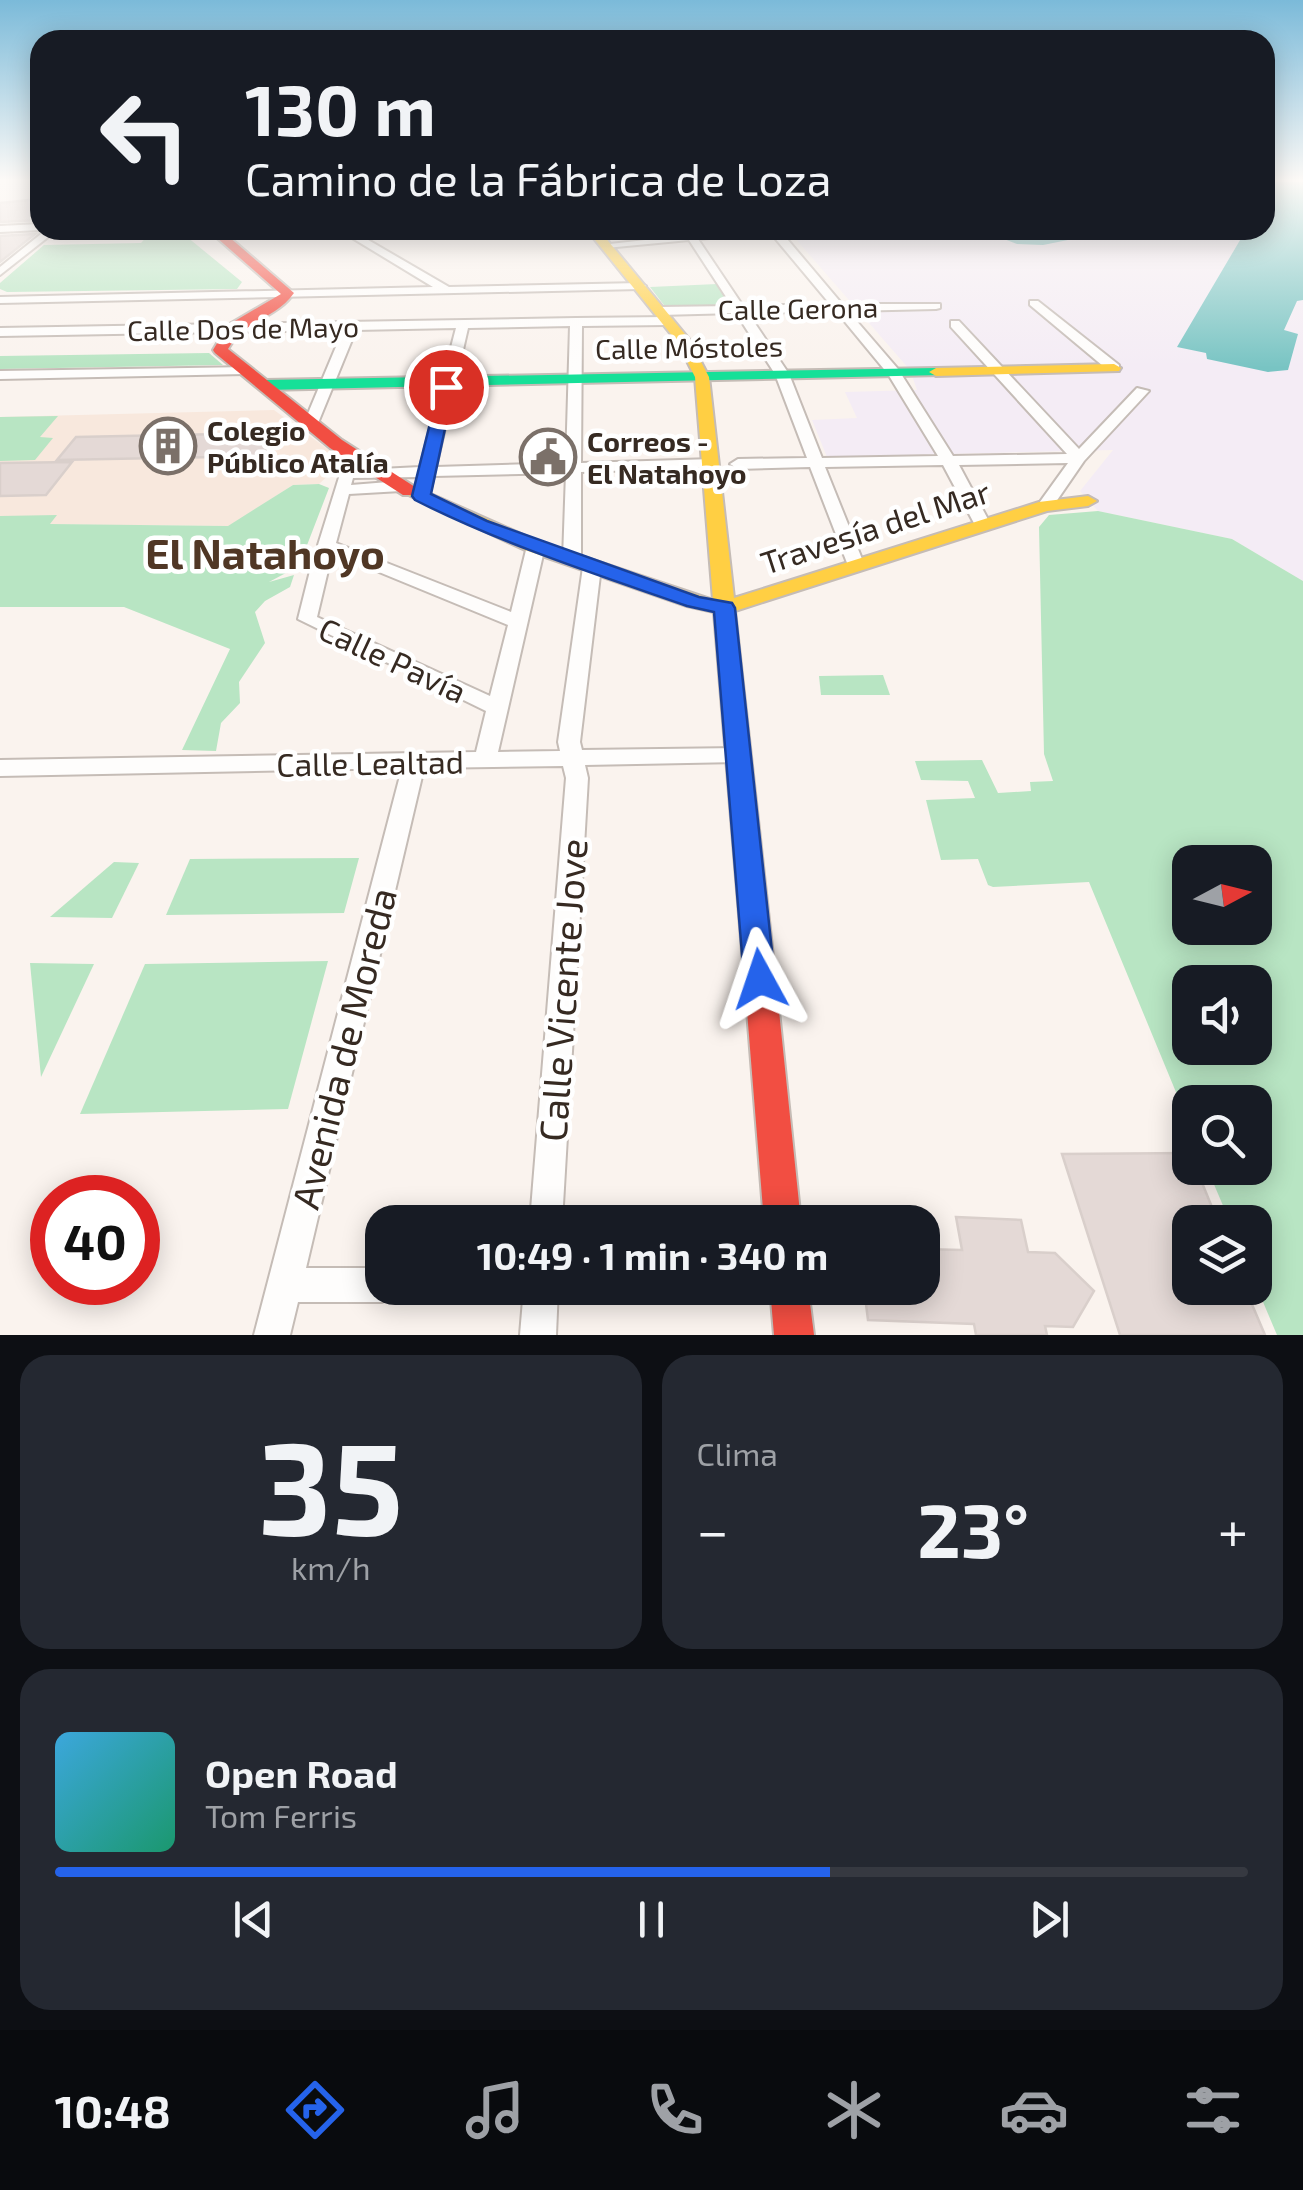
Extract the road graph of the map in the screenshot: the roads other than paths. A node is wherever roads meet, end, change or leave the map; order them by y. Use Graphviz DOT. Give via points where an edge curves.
graph roads {
  1 [pos="34,244"];
  2 [pos="230,244"];
  3 [pos="368,244"];
  4 [pos="604,244"];
  5 [pos="697,244"];
  6 [pos="786,244"];
  7 [pos="0,272"];
  8 [pos="640,286"];
  9 [pos="448,292"];
  10 [pos="288,296"];
  11 [pos="0,300"];
  12 [pos="1034,303"];
  13 [pos="936,306"];
  14 [pos="839,308"];
  15 [pos="740,309"];
  16 [pos="663,316"];
  17 [pos="576,322"];
  18 [pos="463,324"];
  19 [pos="955,324"];
  20 [pos="351,326"];
  21 [pos="233,328"];
  22 [pos="0,332"];
  23 [pos="1114,368"];
  24 [pos="246,370"];
  25 [pos="1002,371"];
  26 [pos="894,372"];
  27 [pos="782,374"];
  28 [pos="0,375"];
  29 [pos="702,377"];
  30 [pos="575,379"];
  31 [pos="448,382"];
  32 [pos="327,384"];
  33 [pos="265,386"];
  34 [pos="1142,391"];
  35 [pos="312,423"];
  36 [pos="1079,458"];
  37 [pos="949,461"];
  38 [pos="818,462"];
  39 [pos="713,464"];
  40 [pos="738,464"];
  41 [pos="573,466"];
  42 [pos="426,470"];
  43 [pos="376,471"];
  44 [pos="342,490"];
  45 [pos="411,491"];
  46 [pos="1088,500"];
  47 [pos="1045,506"];
  48 [pos="983,525"];
  49 [pos="536,546"];
  50 [pos="339,550"];
  51 [pos="582,563"];
  52 [pos="855,564"];
  53 [pos="724,608"];
  54 [pos="518,622"];
  55 [pos="498,708"];
  56 [pos="739,756"];
  57 [pos="572,758"];
  58 [pos="415,761"];
  59 [pos="485,761"];
  60 [pos="0,768"];
  61 [pos="547,1205"];
  62 [pos="781,1205"];
  63 [pos="284,1285"];
  64 [pos="365,1285"];
  65 [pos="540,1305"];
  66 [pos="791,1305"];
  67 [pos="272,1335"];
  68 [pos="538,1335"];
  69 [pos="794,1335"];
  1 -- 7 [label="street"];
  2 -- 10 [label="street"];
  3 -- 9 [label="street"];
  4 -- 8 [label="street"];
  5 -- 15 [label="street"];
  6 -- 14 [label="street"];
  8 -- 9 [label="street"];
  8 -- 16 [label="street"];
  9 -- 10 [label="street"];
  10 -- 11 [label="street"];
  10 -- 21 [label="street"];
  12 -- 23 [label="street"];
  13 -- 14 [label="street, Calle Gerona"];
  14 -- 15 [label="street, Calle Gerona"];
  14 -- 26 [label="street"];
  15 -- 16 [label="street, Calle Gerona"];
  15 -- 27 [label="street"];
  16 -- 17 [label="street, Calle Dos de Mayo"];
  16 -- 29 [label="street"];
  17 -- 18 [label="street, Calle Dos de Mayo"];
  17 -- 30 [label="street, Calle Vicente Jove"];
  18 -- 20 [label="street, Calle Dos de Mayo"];
  18 -- 31 [label="street"];
  19 -- 25 [label="street"];
  20 -- 21 [label="street, Calle Dos de Mayo"];
  20 -- 32 [label="street"];
  21 -- 22 [label="street, Calle Dos de Mayo"];
  21 -- 24 [label="street" via="220,350"];
  23 -- 25 [label="street, Calle Móstoles"];
  24 -- 28 [label="street"];
  24 -- 33 [label="street"];
  25 -- 26 [label="street, Calle Móstoles"];
  25 -- 36 [label="street"];
  26 -- 27 [label="street, Calle Móstoles"];
  26 -- 37 [label="street"];
  27 -- 29 [label="street, Calle Móstoles"];
  27 -- 38 [label="street"];
  29 -- 30 [label="street, Calle Móstoles"];
  29 -- 39 [label="street"];
  30 -- 31 [label="street, Calle Móstoles"];
  30 -- 41 [label="street, Calle Vicente Jove"];
  31 -- 32 [label="street, Calle Móstoles"];
  31 -- 42 [label="street"];
  32 -- 33 [label="street, Calle Móstoles"];
  32 -- 35 [label="street"];
  33 -- 35 [label="street"];
  34 -- 36 [label="street"];
  35 -- 43 [label="street"];
  36 -- 37 [label="street"];
  36 -- 47 [label="street"];
  37 -- 38 [label="street"];
  37 -- 48 [label="street"];
  38 -- 40 [label="street"];
  38 -- 52 [label="street"];
  39 -- 41 [label="street"];
  39 -- 53 [label="street"];
  41 -- 42 [label="street"];
  41 -- 51 [label="street, Calle Vicente Jove"];
  42 -- 43 [label="street"];
  42 -- 45 [label="street"];
  43 -- 44 [label="street" via="346,474"];
  43 -- 45 [label="street"];
  44 -- 45 [label="street"];
  44 -- 50 [label="street" via="326,545"];
  45 -- 49 [label="street"];
  46 -- 47 [label="street, Travesía del Mar"];
  47 -- 48 [label="street, Travesía del Mar"];
  48 -- 52 [label="street, Travesía del Mar"];
  49 -- 51 [label="street"];
  49 -- 54 [label="street"];
  50 -- 54 [label="street"];
  50 -- 55 [label="street, Calle Pavía" via="322,559 307,619"];
  51 -- 53 [label="street"];
  51 -- 57 [label="street, Calle Vicente Jove"];
  52 -- 53 [label="street, Travesía del Mar"];
  53 -- 56 [label="street"];
  54 -- 55 [label="street"];
  55 -- 59 [label="street"];
  56 -- 57 [label="street, Calle Lealtad"];
  56 -- 62 [label="street"];
  57 -- 59 [label="street, Calle Lealtad"];
  57 -- 61 [label="street, Calle Vicente Jove" via="576,797"];
  58 -- 59 [label="street, Calle Lealtad"];
  58 -- 60 [label="street, Calle Lealtad"];
  58 -- 63 [label="street, Avenida de Moreda"];
  63 -- 64 [label="street"];
  63 -- 67 [label="street, Avenida de Moreda"];
  65 -- 68 [label="street"];
  66 -- 69 [label="street"];
}
